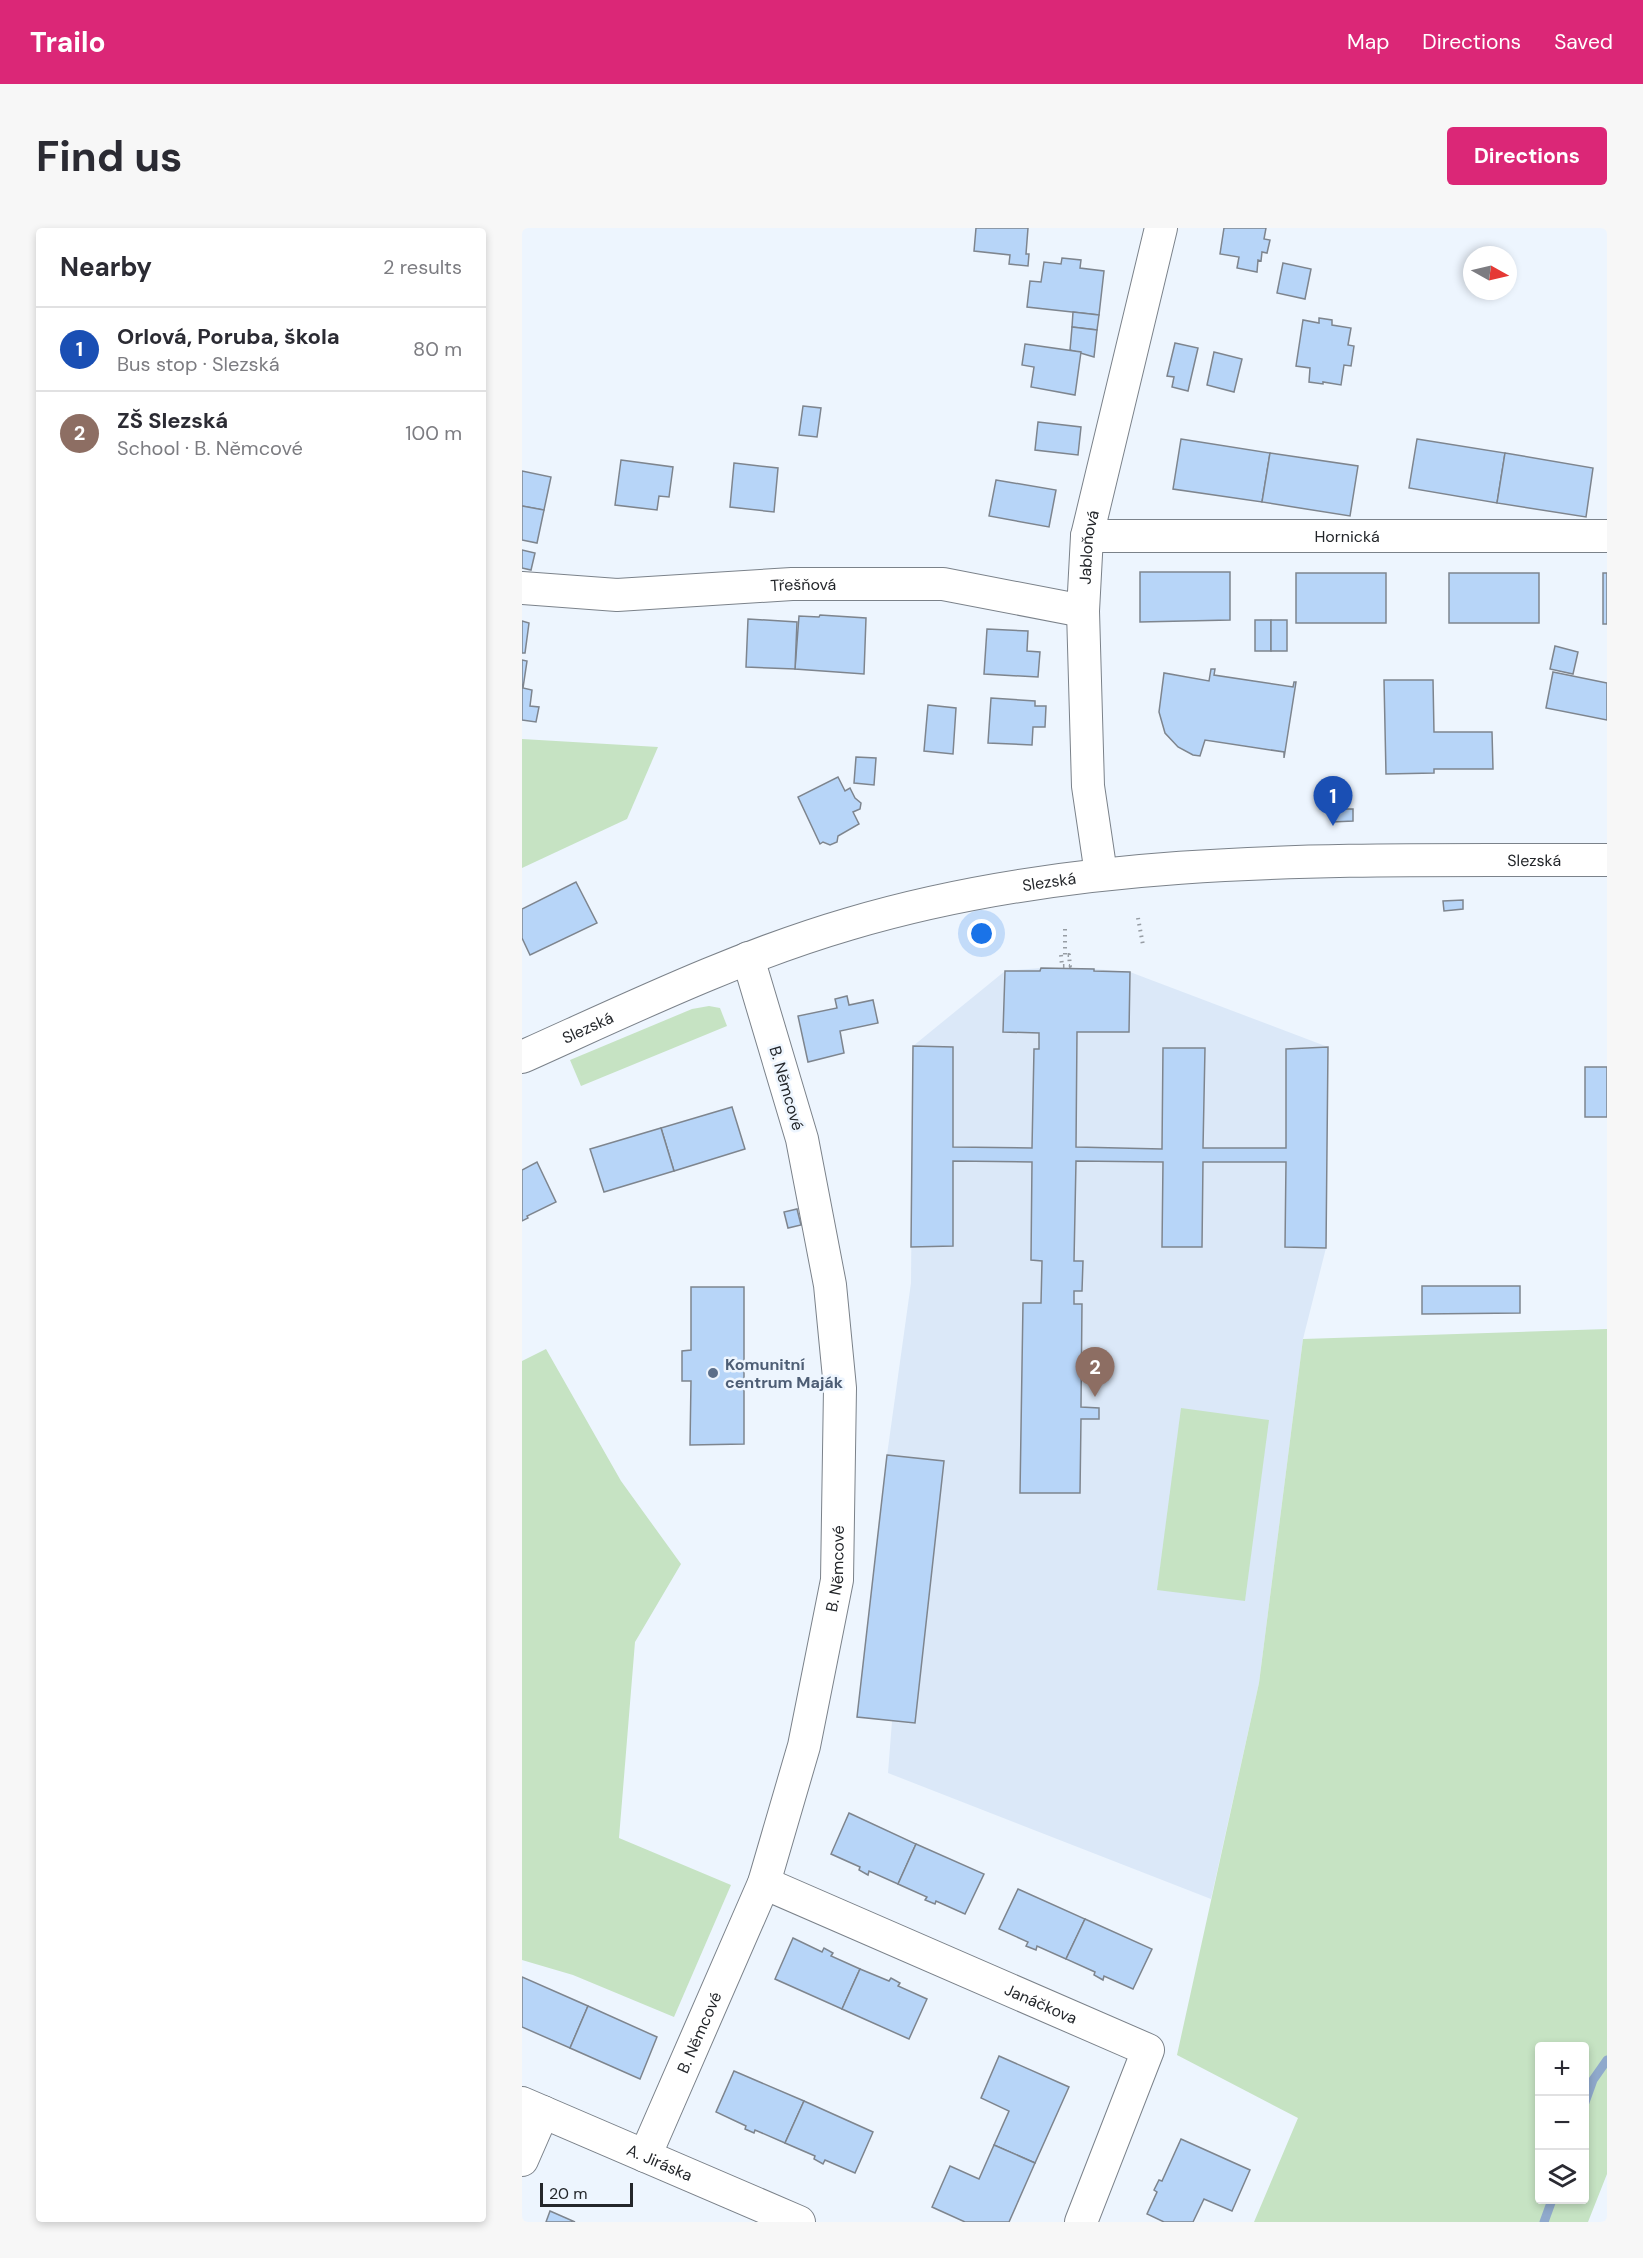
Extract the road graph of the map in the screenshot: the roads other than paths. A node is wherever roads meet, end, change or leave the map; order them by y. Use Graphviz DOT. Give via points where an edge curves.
graph roads {
  1 [pos="1161,228"];
  2 [pos="1087,536"];
  3 [pos="1607,536"];
  4 [pos="522,588"];
  5 [pos="1083,611"];
  6 [pos="1607,860"];
  7 [pos="1101,874"];
  8 [pos="748,958"];
  9 [pos="522,1057"];
  10 [pos="764,1883"];
  11 [pos="532,2108"];
  12 [pos="645,2156"];
  13 [pos="522,2160"];
  14 [pos="799,2222"];
  15 [pos="1081,2222"];
  1 -- 2 [label="street, Jabloňová"];
  2 -- 3 [label="street, Hornická"];
  2 -- 5 [label="street, Jabloňová"];
  4 -- 5 [label="street, Třešňová" via="617,595 792,584 943,584"];
  5 -- 7 [label="street, Jabloňová" via="1088,786"];
  6 -- 7 [label="street, Slezská" via="1336,862"];
  7 -- 8 [label="street, Slezská" via="900,910"];
  8 -- 9 [label="street, Slezská"];
  8 -- 10 [label="street, B. Němcové" via="801,1139 830,1285 840,1388 837,1580 804,1746"];
  10 -- 12 [label="street, B. Němcové"];
  10 -- 15 [label="street, Janáčkova" via="1148,2050"];
  11 -- 12 [label="street, A. Jiráska"];
  11 -- 13 [label="street"];
  12 -- 14 [label="street, A. Jiráska"];
}
